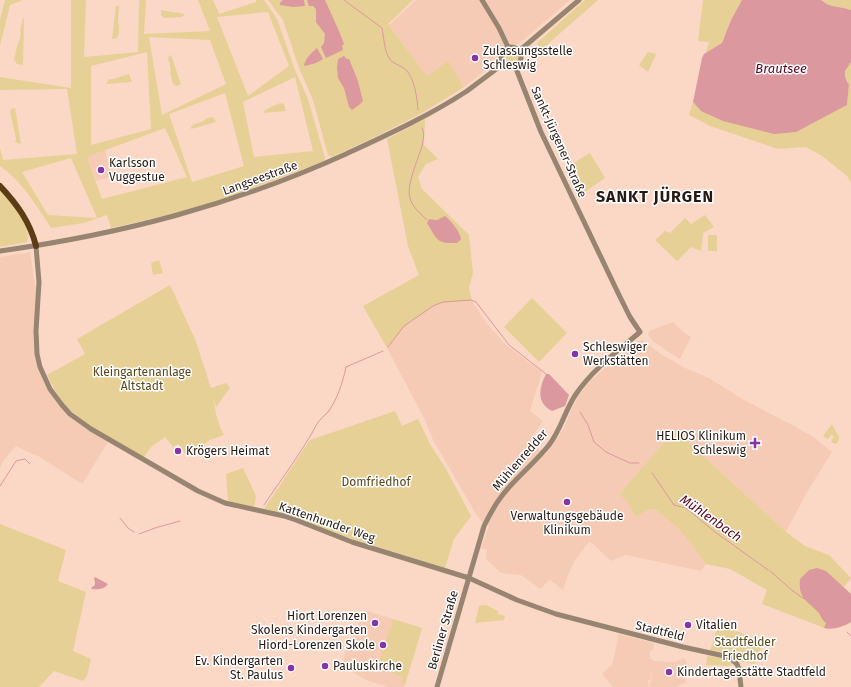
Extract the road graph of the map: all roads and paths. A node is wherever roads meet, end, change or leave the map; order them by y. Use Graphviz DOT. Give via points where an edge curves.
graph roads {
  1 [pos="482,0"];
  2 [pos="579,0"];
  3 [pos="508,47"];
  4 [pos="519,51"];
  5 [pos="503,64"];
  6 [pos="515,66"];
  7 [pos="0,186"];
  8 [pos="36,246"];
  9 [pos="0,251"];
  10 [pos="640,332"];
  11 [pos="469,578"];
  12 [pos="598,626"];
  13 [pos="437,687"];
  14 [pos="741,687"];
  1 -- 3 [label="street"];
  2 -- 4 [label="street"];
  3 -- 4 [label="street" via="514,47"];
  3 -- 5 [label="street" via="501,54"];
  4 -- 6 [label="street" via="521,59"];
  5 -- 6 [label="street"];
  5 -- 8 [label="street, Langseestraße" via="466,91 413,122 286,180 170,218"];
  6 -- 10 [label="street, Sankt-Jürgener-Straße" via="541,132 623,303"];
  7 -- 8 [label="main road" via="18,206"];
  8 -- 9 [label="street, Langseestraße"];
  8 -- 11 [label="street, Kattenhunder Weg" via="39,282 37,354 47,383 70,414 91,429 207,496 225,503 290,518 352,542"];
  10 -- 11 [label="street, Mühlenredder" via="609,358 575,395 550,444 490,512"];
  11 -- 12 [label="street, Kattenhunder Weg" via="529,605"];
  11 -- 13 [label="street, Berliner Straße"];
  12 -- 14 [label="street, Stadtfeld" via="729,657 737,664"];
}
